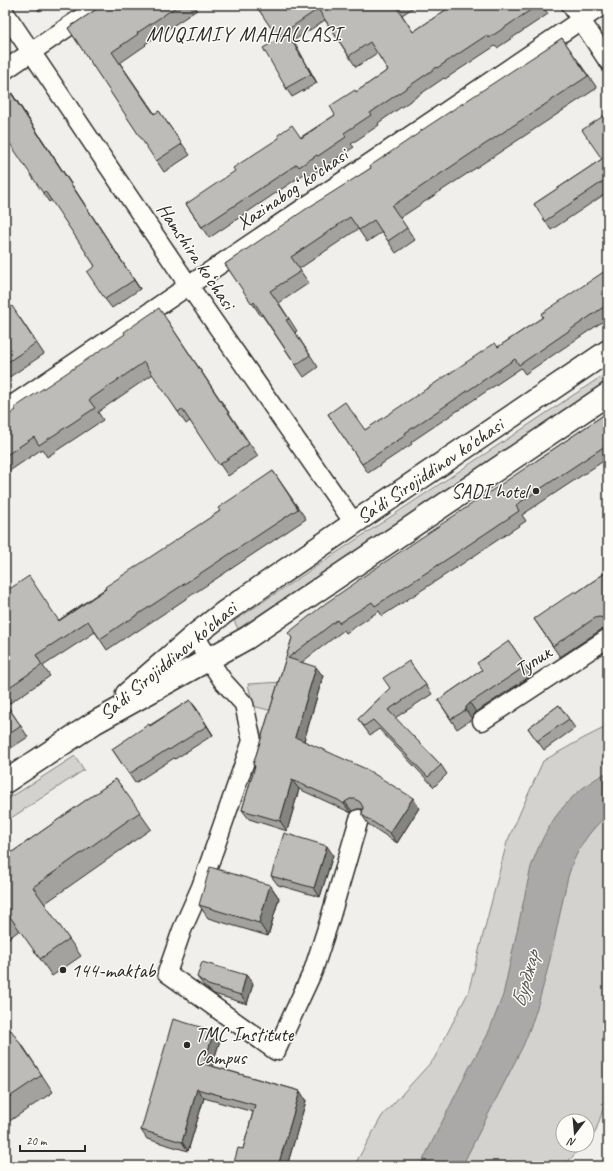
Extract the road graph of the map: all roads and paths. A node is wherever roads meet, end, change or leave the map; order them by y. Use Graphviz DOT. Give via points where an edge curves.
graph roads {
  1 [pos="100,5"];
  2 [pos="571,5"];
  3 [pos="603,5"];
  4 [pos="5,13"];
  5 [pos="581,20"];
  6 [pos="31,53"];
  7 [pos="608,61"];
  8 [pos="5,70"];
  9 [pos="189,286"];
  10 [pos="608,351"];
  11 [pos="608,394"];
  12 [pos="5,410"];
  13 [pos="354,523"];
  14 [pos="195,635"];
  15 [pos="608,638"];
  16 [pos="209,660"];
  17 [pos="482,721"];
  18 [pos="94,723"];
  19 [pos="5,782"];
  20 [pos="359,819"];
  1 -- 6 [label="street"];
  2 -- 5 [label="street"];
  3 -- 5 [label="street, Xazinabog‘ ko‘chasi"];
  4 -- 6 [label="street, Hamshira ko‘chasi"];
  5 -- 7 [label="street"];
  5 -- 9 [label="street, Xazinabog‘ ko‘chasi"];
  6 -- 8 [label="street"];
  6 -- 9 [label="street, Hamshira ko‘chasi"];
  9 -- 12 [label="street, Xazinabog‘ ko‘chasi"];
  9 -- 13 [label="street, Hamshira ko‘chasi"];
  10 -- 13 [label="street, Sa'di Sirojiddinov ko'chasi"];
  11 -- 16 [label="street, Sa'di Sirojiddinov ko'chasi" via="247,638"];
  13 -- 14 [label="street, Sa'di Sirojiddinov ko'chasi"];
  14 -- 16 [label="street"];
  14 -- 18 [label="street, Sa'di Sirojiddinov ko'chasi"];
  15 -- 17 [label="street, Тупик"];
  16 -- 18 [label="street, Sa'di Sirojiddinov ko'chasi"];
  16 -- 20 [label="street" via="223,681 244,704 252,741 201,887 167,973 276,1050 313,971"];
  18 -- 19 [label="street"];
}
